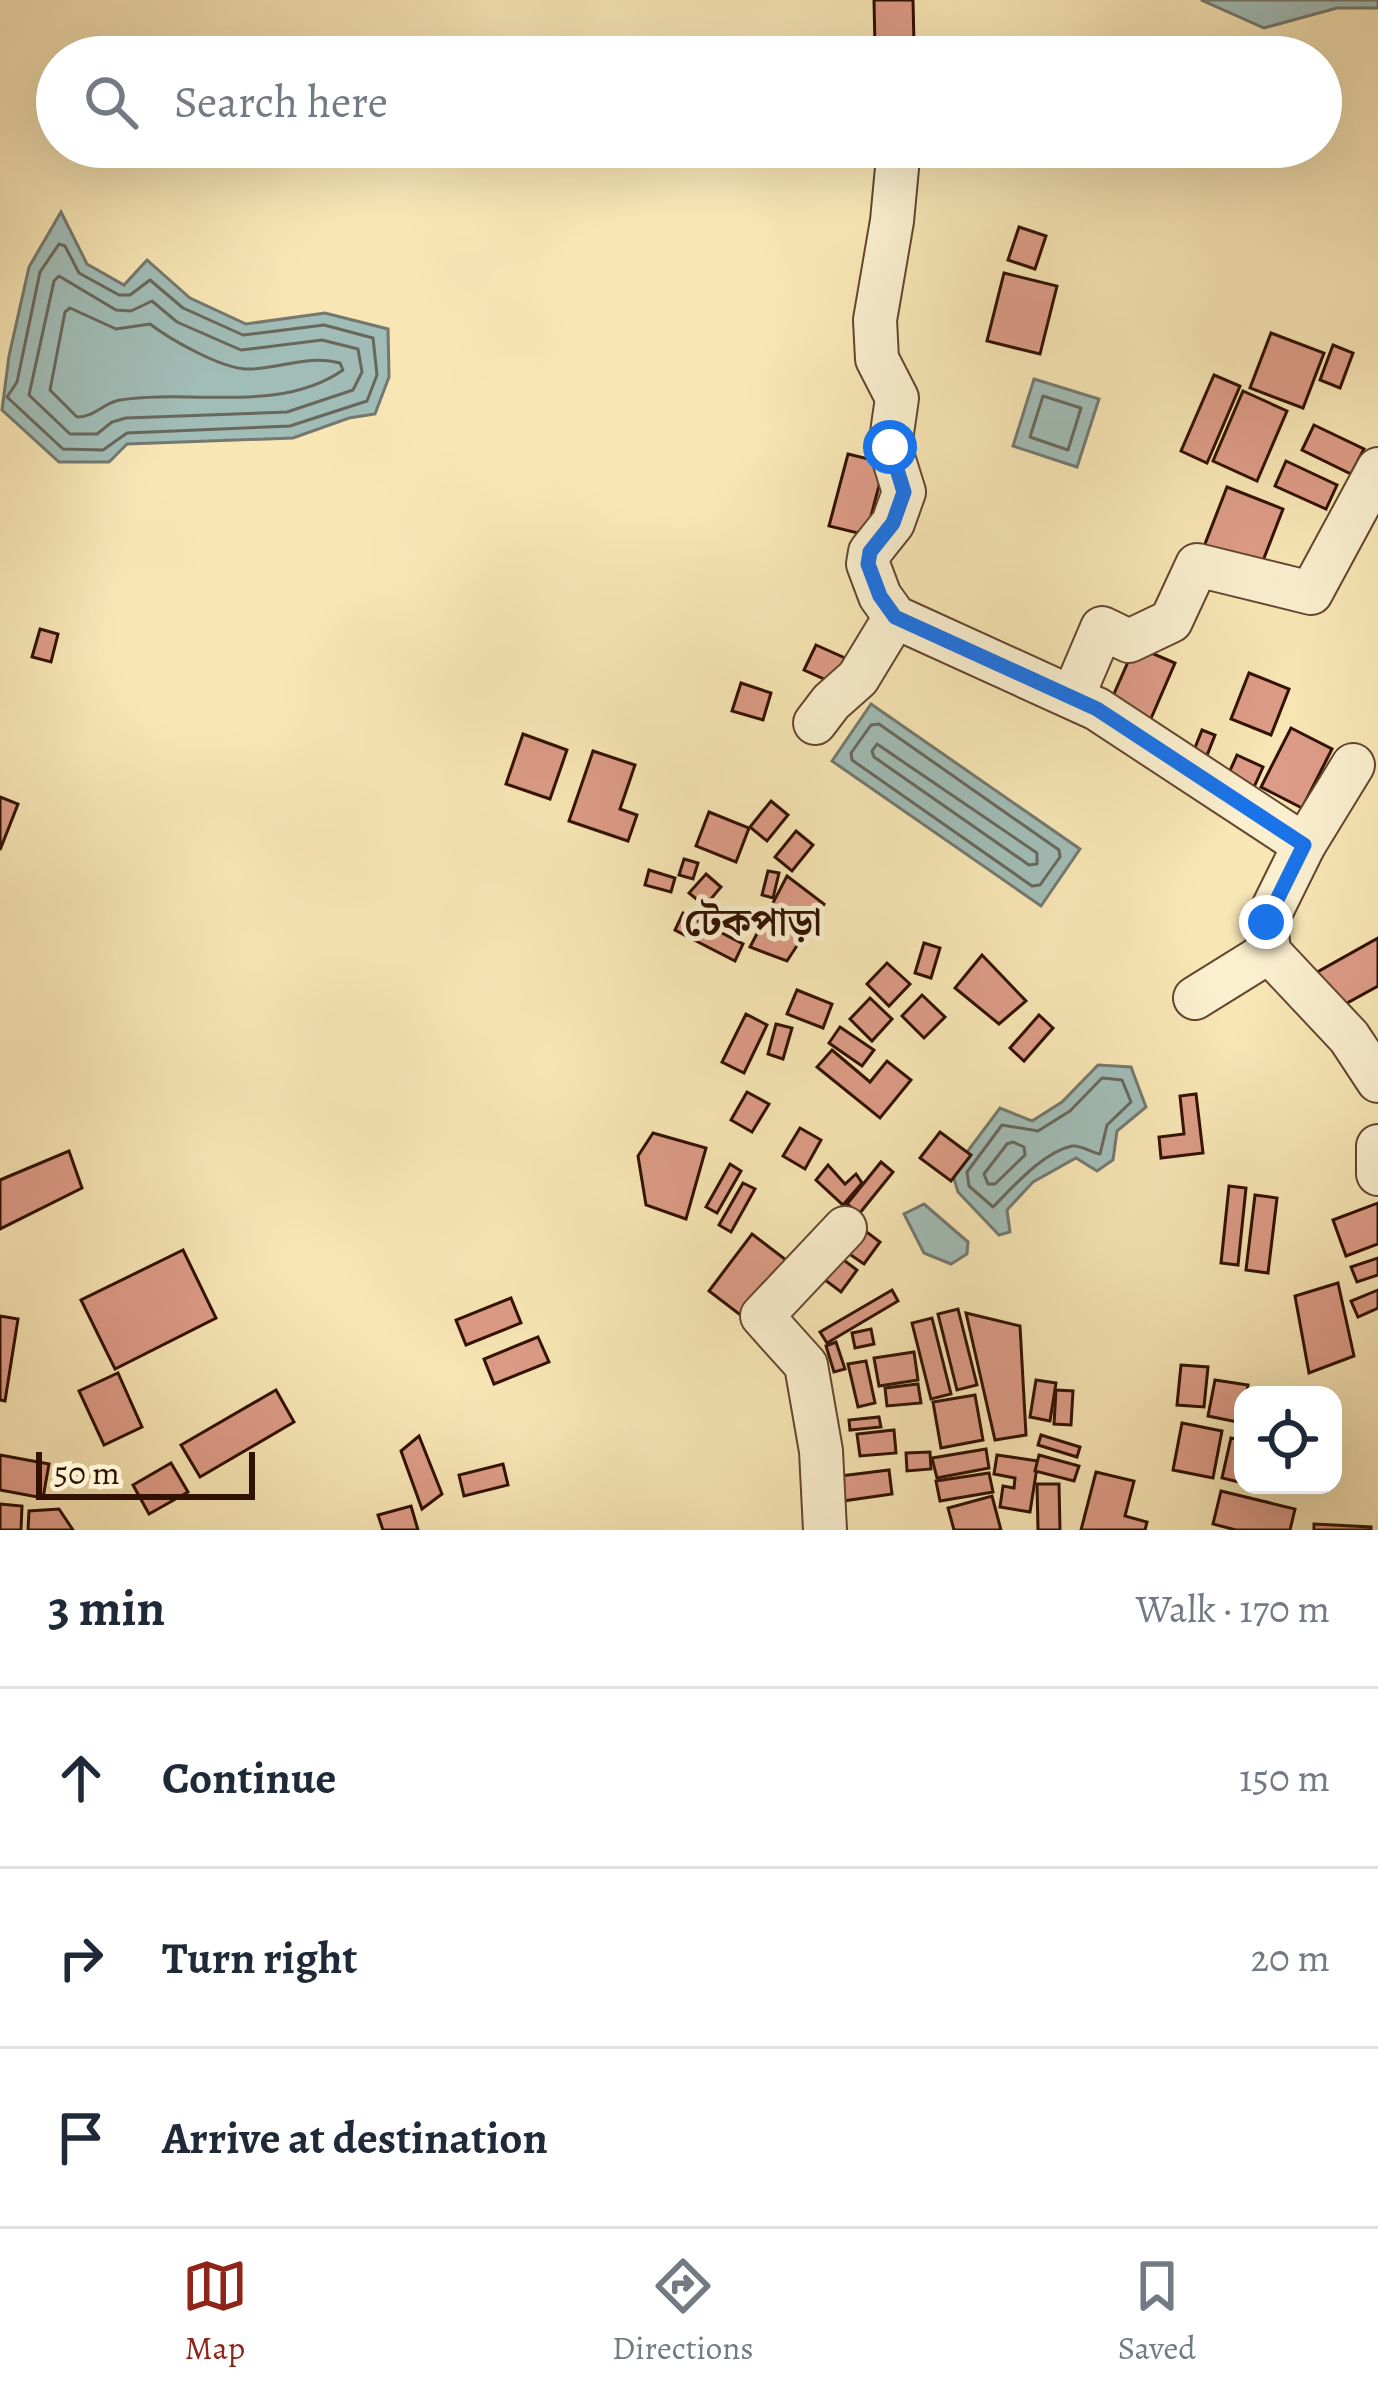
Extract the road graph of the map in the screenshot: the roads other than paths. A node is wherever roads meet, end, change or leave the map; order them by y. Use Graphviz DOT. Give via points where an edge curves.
graph roads {
  1 [pos="896,168"];
  2 [pos="1378,470"];
  3 [pos="895,617"];
  4 [pos="1073,697"];
  5 [pos="815,723"];
  6 [pos="1353,766"];
  7 [pos="1304,845"];
  8 [pos="1269,952"];
  9 [pos="1195,998"];
  10 [pos="1378,1081"];
  11 [pos="1378,1147"];
  12 [pos="1378,1174"];
  13 [pos="845,1228"];
  14 [pos="825,1530"];
  1 -- 3 [label="street" via="875,320 877,359 897,398 890,447 904,492 868,564"];
  2 -- 4 [label="street" via="1311,593 1197,565 1171,621 1129,641 1102,628"];
  3 -- 4 [label="street"];
  3 -- 5 [label="street" via="858,678"];
  4 -- 7 [label="street"];
  6 -- 7 [label="street"];
  7 -- 8 [label="street" via="1266,922"];
  8 -- 9 [label="street"];
  8 -- 10 [label="street" via="1349,1037"];
  11 -- 12 [label="street"];
  13 -- 14 [label="street" via="762,1316 806,1365"];
}
